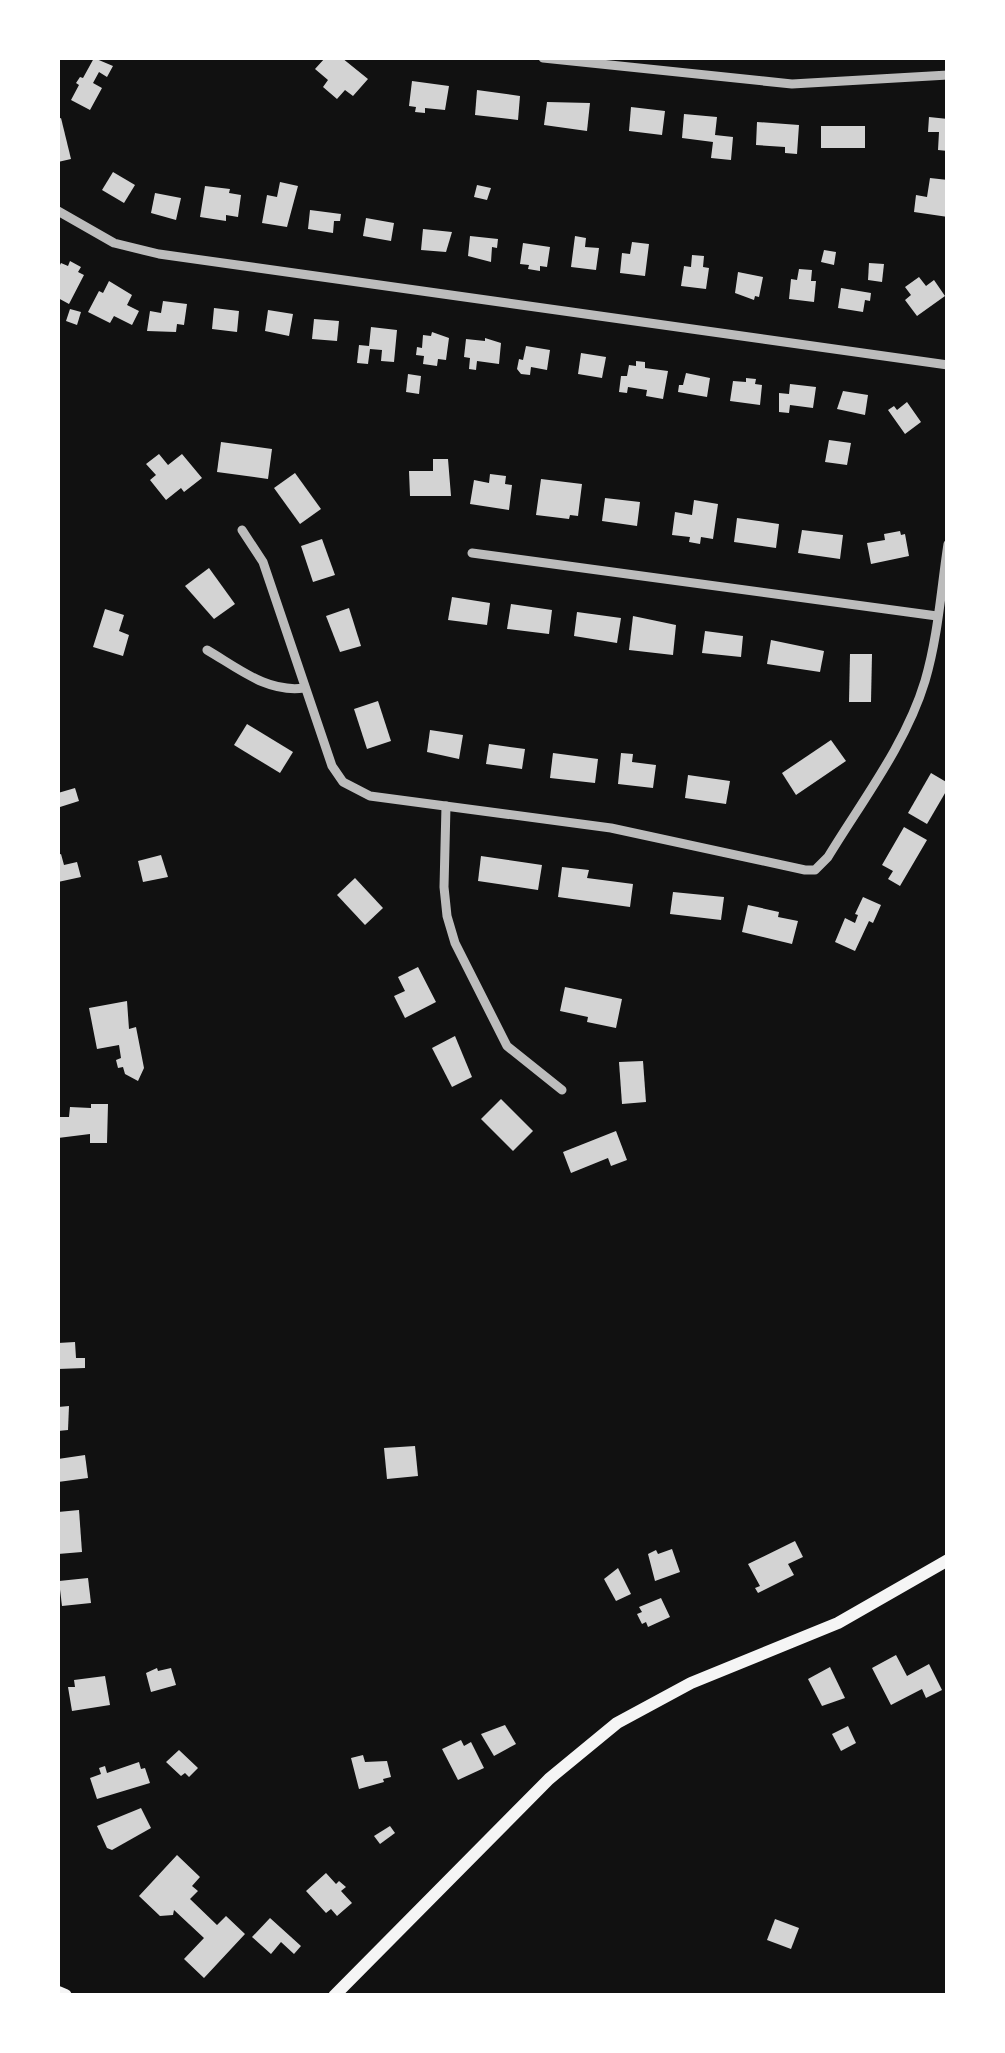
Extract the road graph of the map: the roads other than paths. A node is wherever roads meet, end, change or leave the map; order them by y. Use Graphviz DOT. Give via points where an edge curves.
graph roads {
  1 [pos="543,58"];
  2 [pos="948,74"];
  3 [pos="58,211"];
  4 [pos="948,364"];
  5 [pos="242,530"];
  6 [pos="948,544"];
  7 [pos="472,552"];
  8 [pos="938,616"];
  9 [pos="208,650"];
  10 [pos="304,688"];
  11 [pos="446,806"];
  12 [pos="562,1090"];
  13 [pos="948,1560"];
  14 [pos="58,1992"];
  15 [pos="65,1996"];
  16 [pos="334,1996"];
  1 -- 2 [label="street" via="792,84"];
  3 -- 4 [label="street" via="114,243 159,254"];
  5 -- 10 [label="street" via="264,562"];
  6 -- 8 [label="street"];
  7 -- 8 [label="street"];
  8 -- 11 [label="street" via="908,721 816,870 611,828"];
  9 -- 10 [label="street" via="267,684"];
  10 -- 11 [label="street" via="343,782 370,796"];
  11 -- 12 [label="street" via="444,887 455,942 507,1046"];
  13 -- 16 [label="main road" via="838,1623 691,1682 606,1731"];
  14 -- 15 [label="main road"];
}
